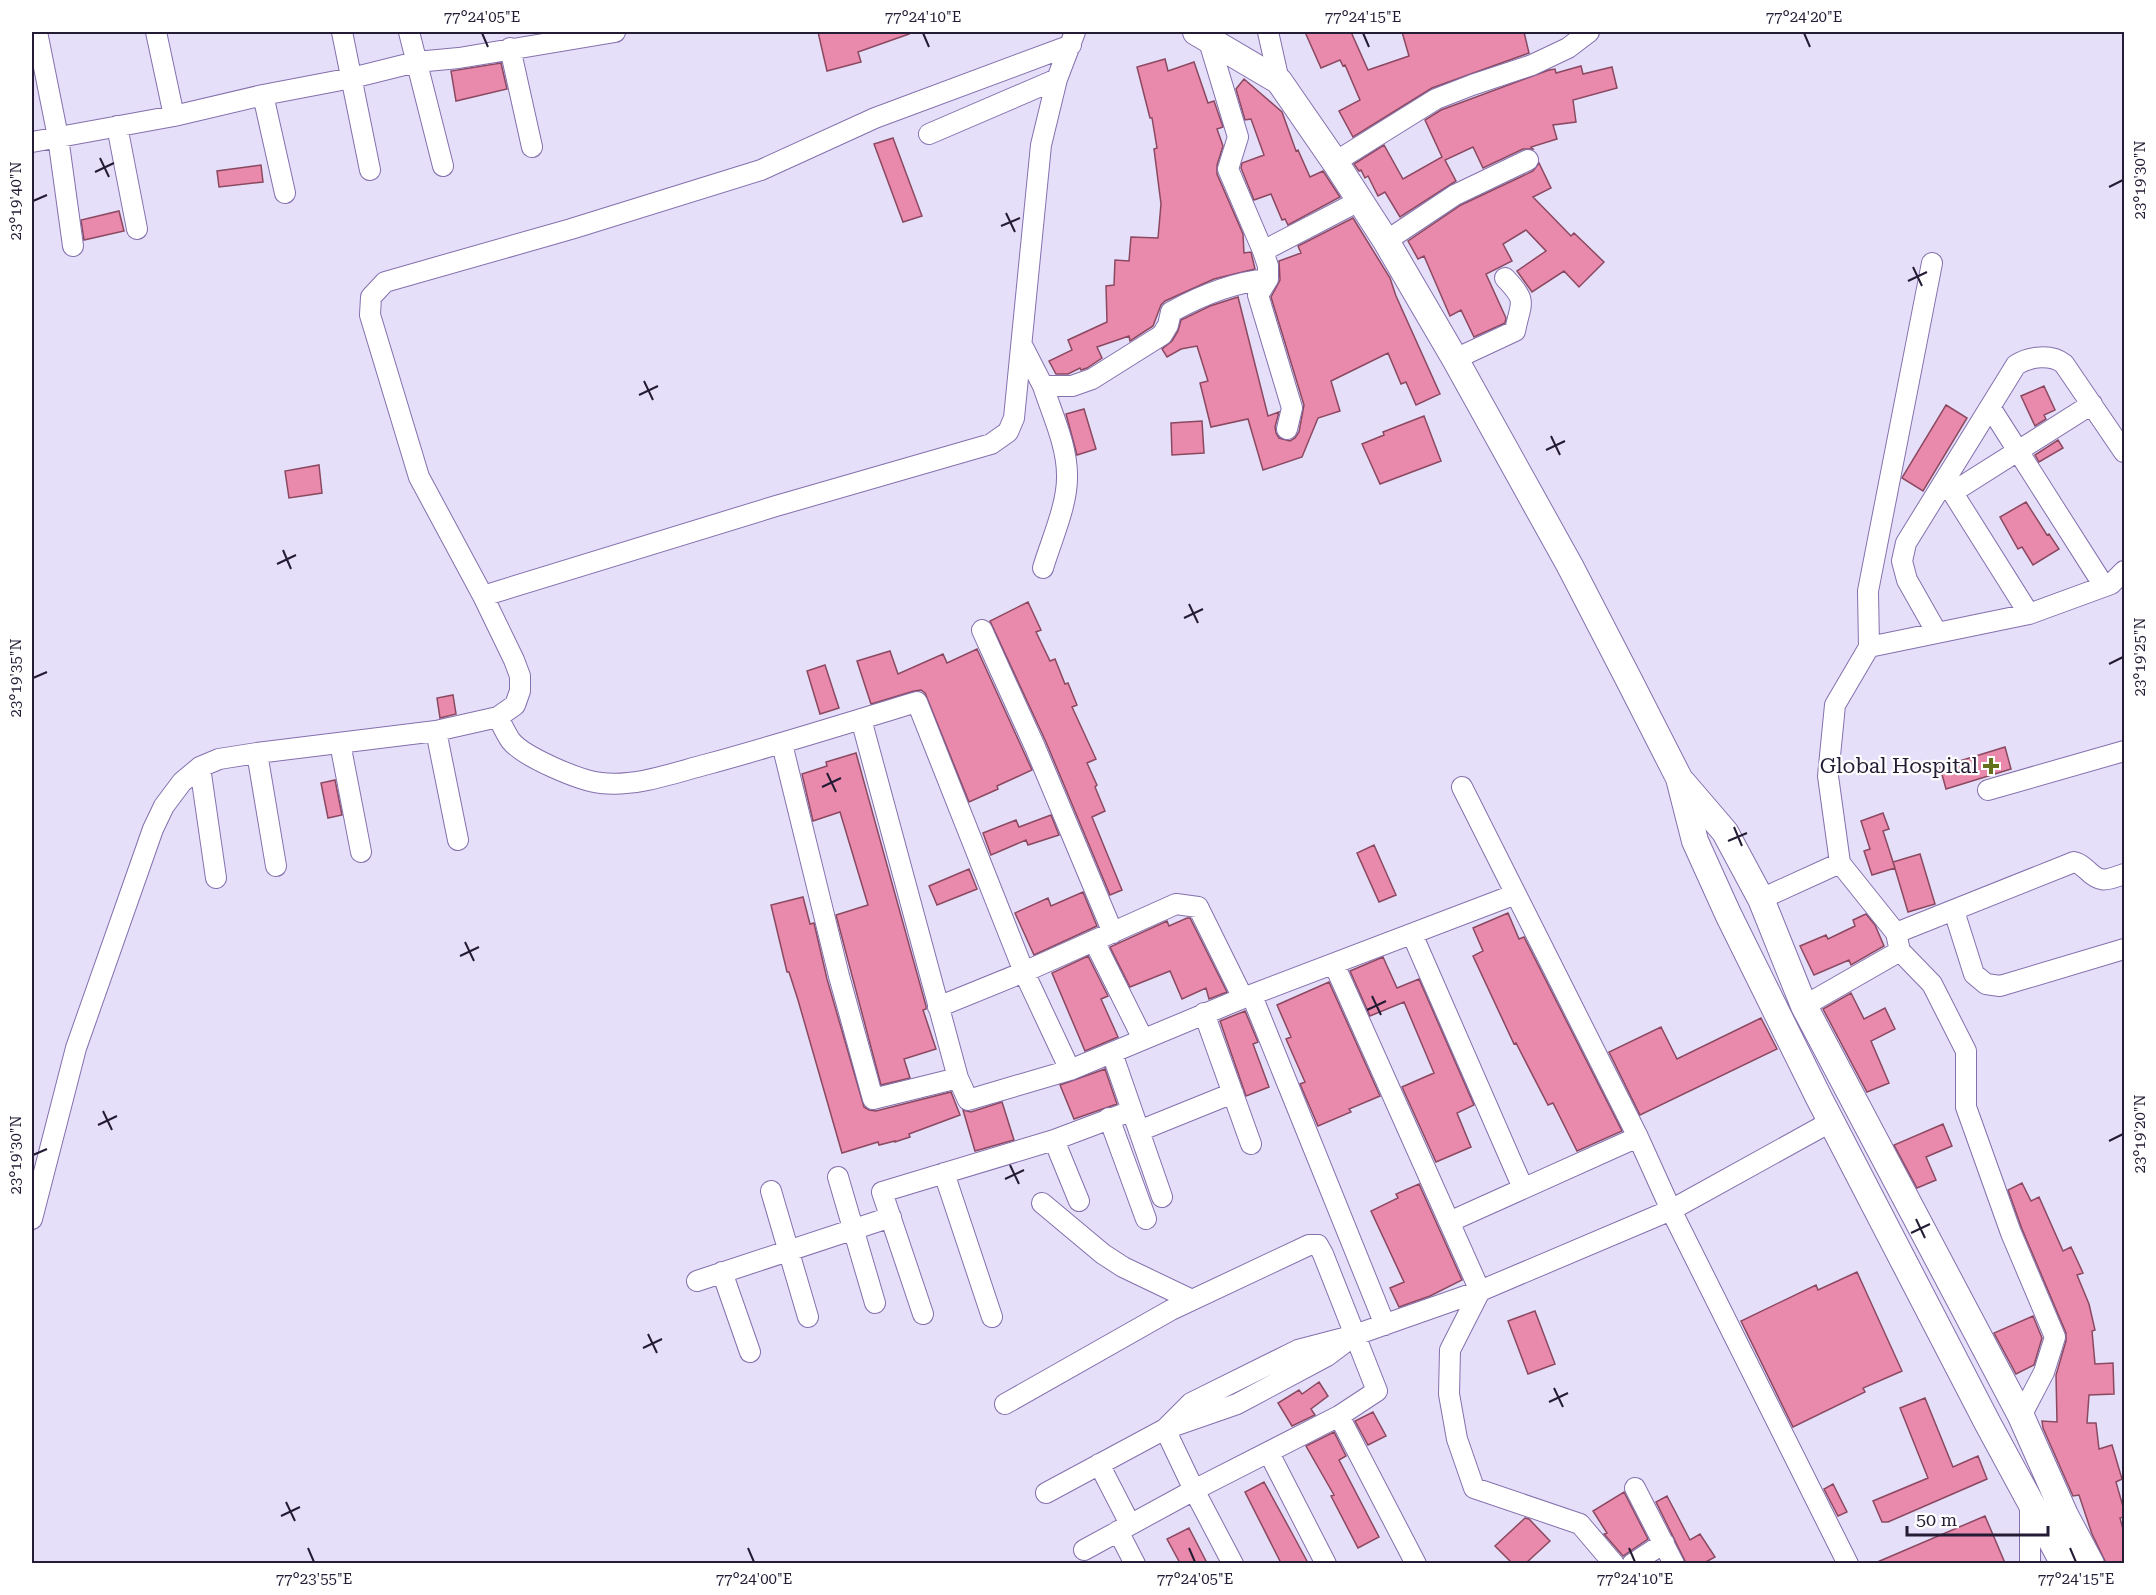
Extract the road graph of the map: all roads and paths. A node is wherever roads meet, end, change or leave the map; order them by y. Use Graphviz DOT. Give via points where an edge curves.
graph roads {
  1 [pos="37,32"];
  2 [pos="156,32"];
  3 [pos="342,32"];
  4 [pos="409,32"];
  5 [pos="615,32"];
  6 [pos="1268,32"];
  7 [pos="1588,32"];
  8 [pos="1202,35"];
  9 [pos="541,38"];
  10 [pos="1073,38"];
  11 [pos="510,48"];
  12 [pos="416,62"];
  13 [pos="352,78"];
  14 [pos="1057,79"];
  15 [pos="1279,81"];
  16 [pos="263,95"];
  17 [pos="174,116"];
  18 [pos="117,126"];
  19 [pos="928,134"];
  20 [pos="58,137"];
  21 [pos="32,142"];
  22 [pos="532,147"];
  23 [pos="1528,160"];
  24 [pos="1335,162"];
  25 [pos="443,166"];
  26 [pos="370,170"];
  27 [pos="285,193"];
  28 [pos="1359,201"];
  29 [pos="136,229"];
  30 [pos="1386,242"];
  31 [pos="73,246"];
  32 [pos="1263,251"];
  33 [pos="1932,263"];
  34 [pos="1505,278"];
  35 [pos="1268,279"];
  36 [pos="1023,347"];
  37 [pos="1455,359"];
  38 [pos="1043,386"];
  39 [pos="2091,404"];
  40 [pos="1990,407"];
  41 [pos="1287,429"];
  42 [pos="2019,452"];
  43 [pos="2124,452"];
  44 [pos="1949,486"];
  45 [pos="1043,568"];
  46 [pos="2124,571"];
  47 [pos="2104,586"];
  48 [pos="483,596"];
  49 [pos="2029,614"];
  50 [pos="982,630"];
  51 [pos="1937,633"];
  52 [pos="1869,647"];
  53 [pos="498,717"];
  54 [pos="861,718"];
  55 [pos="436,731"];
  56 [pos="340,743"];
  57 [pos="782,744"];
  58 [pos="2124,751"];
  59 [pos="257,753"];
  60 [pos="200,766"];
  61 [pos="1679,778"];
  62 [pos="1462,787"];
  63 [pos="1988,790"];
  64 [pos="458,840"];
  65 [pos="361,852"];
  66 [pos="1840,863"];
  67 [pos="276,866"];
  68 [pos="2124,874"];
  69 [pos="216,878"];
  70 [pos="1516,894"];
  71 [pos="1761,899"];
  72 [pos="1954,911"];
  73 [pos="1113,933"];
  74 [pos="1412,934"];
  75 [pos="1094,941"];
  76 [pos="1898,942"];
  77 [pos="2124,949"];
  78 [pos="1334,964"];
  79 [pos="1024,972"];
  80 [pos="1247,997"];
  81 [pos="1804,1006"];
  82 [pos="938,1007"];
  83 [pos="1204,1014"];
  84 [pos="1143,1039"];
  85 [pos="1112,1053"];
  86 [pos="1070,1070"];
  87 [pos="958,1078"];
  88 [pos="1233,1093"];
  89 [pos="1131,1111"];
  90 [pos="1109,1118"];
  91 [pos="1832,1121"];
  92 [pos="1139,1131"];
  93 [pos="1638,1137"];
  94 [pos="1054,1140"];
  95 [pos="1251,1144"];
  96 [pos="944,1173"];
  97 [pos="838,1177"];
  98 [pos="1523,1188"];
  99 [pos="771,1191"];
  100 [pos="1162,1197"];
  101 [pos="1079,1201"];
  102 [pos="1042,1203"];
  103 [pos="1671,1210"];
  104 [pos="891,1216"];
  105 [pos="1146,1219"];
  106 [pos="32,1220"];
  107 [pos="1449,1222"];
  108 [pos="853,1229"];
  109 [pos="788,1251"];
  110 [pos="722,1272"];
  111 [pos="697,1281"];
  112 [pos="1480,1291"];
  113 [pos="1192,1300"];
  114 [pos="875,1304"];
  115 [pos="923,1314"];
  116 [pos="808,1317"];
  117 [pos="992,1317"];
  118 [pos="1385,1325"];
  119 [pos="1355,1335"];
  120 [pos="750,1352"];
  121 [pos="1005,1404"];
  122 [pos="1339,1416"];
  123 [pos="2020,1416"];
  124 [pos="1165,1429"];
  125 [pos="1269,1453"];
  126 [pos="1099,1464"];
  127 [pos="1635,1488"];
  128 [pos="1194,1490"];
  129 [pos="1046,1493"];
  130 [pos="2030,1500"];
  131 [pos="1124,1528"];
  132 [pos="1664,1543"];
  133 [pos="1084,1550"];
  134 [pos="1135,1563"];
  135 [pos="1233,1563"];
  136 [pos="1326,1563"];
  137 [pos="1416,1563"];
  138 [pos="1614,1563"];
  139 [pos="1632,1563"];
  140 [pos="1674,1563"];
  141 [pos="1848,1563"];
  142 [pos="2030,1563"];
  143 [pos="2064,1563"];
  144 [pos="2091,1563"];
  1 -- 20 [label="street"];
  2 -- 17 [label="street"];
  3 -- 13 [label="street"];
  4 -- 12 [label="street"];
  5 -- 9 [label="street"];
  6 -- 15 [label="street"];
  7 -- 24 [label="street" via="1568,48 1532,65 1436,99"];
  8 -- 15 [label="main road"];
  8 -- 32 [label="street" via="1238,137 1228,170"];
  9 -- 11 [label="street"];
  10 -- 14 [label="street"];
  10 -- 48 [label="street" via="875,118 761,170 385,282 371,297 370,315 419,477"];
  11 -- 12 [label="street"];
  11 -- 22 [label="street"];
  12 -- 13 [label="street"];
  12 -- 25 [label="street"];
  13 -- 16 [label="street"];
  13 -- 26 [label="street"];
  14 -- 19 [label="street"];
  14 -- 36 [label="street" via="1041,145"];
  15 -- 24 [label="main road"];
  16 -- 17 [label="street"];
  16 -- 27 [label="street"];
  17 -- 18 [label="street"];
  18 -- 20 [label="street"];
  18 -- 29 [label="street"];
  20 -- 21 [label="street"];
  20 -- 31 [label="street"];
  23 -- 30 [label="street" via="1455,195"];
  24 -- 28 [label="main road"];
  28 -- 30 [label="main road"];
  28 -- 32 [label="street"];
  30 -- 37 [label="main road"];
  32 -- 35 [label="street"];
  33 -- 52 [label="street" via="1868,591"];
  34 -- 37 [label="street" via="1521,294 1515,331"];
  35 -- 38 [label="street" via="1242,283 1184,304 1171,312 1162,335 1092,379 1072,386"];
  35 -- 41 [label="street" via="1258,295 1292,408"];
  36 -- 38 [label="street"];
  36 -- 48 [label="street" via="1014,418 1008,432 991,444"];
  37 -- 61 [label="main road" via="1570,566"];
  38 -- 45 [label="street" via="1067,475 1064,499"];
  39 -- 40 [label="street" via="2064,364 2051,357 2016,365"];
  39 -- 42 [label="street"];
  39 -- 43 [label="street"];
  40 -- 42 [label="street"];
  40 -- 44 [label="street"];
  42 -- 44 [label="street"];
  42 -- 47 [label="street"];
  44 -- 49 [label="street"];
  44 -- 51 [label="street" via="1906,543 1902,561 1907,580"];
  46 -- 47 [label="street"];
  47 -- 49 [label="street"];
  48 -- 53 [label="street" via="520,676 515,705"];
  49 -- 51 [label="street"];
  50 -- 73 [label="street"];
  51 -- 52 [label="street"];
  52 -- 66 [label="street" via="1835,705 1828,776"];
  53 -- 55 [label="street"];
  53 -- 57 [label="street" via="511,741 524,752 579,778 599,783 650,780"];
  54 -- 57 [label="street"];
  54 -- 79 [label="street" via="917,702"];
  54 -- 82 [label="street"];
  55 -- 56 [label="street"];
  55 -- 64 [label="street"];
  56 -- 59 [label="street"];
  56 -- 65 [label="street"];
  57 -- 87 [label="street" via="873,1099"];
  58 -- 63 [label="street"];
  59 -- 60 [label="street"];
  59 -- 67 [label="street"];
  60 -- 69 [label="street"];
  60 -- 106 [label="street" via="164,806 153,829 76,1048"];
  61 -- 71 [label="main road" via="1725,832"];
  61 -- 91 [label="main road" via="1695,841"];
  62 -- 70 [label="street"];
  66 -- 71 [label="street"];
  66 -- 76 [label="street"];
  68 -- 72 [label="street" via="2096,879 2074,862"];
  70 -- 74 [label="street"];
  70 -- 93 [label="street"];
  71 -- 81 [label="main road"];
  72 -- 76 [label="street"];
  72 -- 77 [label="street" via="1974,974 1986,984 2000,986"];
  73 -- 75 [label="street"];
  73 -- 80 [label="street" via="1176,904 1198,907"];
  74 -- 78 [label="street"];
  74 -- 98 [label="street"];
  75 -- 79 [label="street"];
  75 -- 84 [label="street"];
  76 -- 81 [label="street"];
  76 -- 123 [label="street" via="1932,984 1965,1051 1966,1107 2011,1233 2055,1337 2044,1372"];
  78 -- 80 [label="street"];
  78 -- 107 [label="street"];
  79 -- 82 [label="street"];
  79 -- 86 [label="street"];
  80 -- 83 [label="street"];
  80 -- 118 [label="street"];
  81 -- 123 [label="main road"];
  82 -- 87 [label="street"];
  83 -- 84 [label="street"];
  83 -- 88 [label="street"];
  84 -- 85 [label="street"];
  85 -- 86 [label="street"];
  85 -- 89 [label="street"];
  86 -- 87 [label="street" via="968,1100"];
  88 -- 92 [label="street"];
  88 -- 95 [label="street"];
  89 -- 90 [label="street"];
  89 -- 92 [label="street"];
  90 -- 94 [label="street"];
  90 -- 105 [label="street"];
  91 -- 103 [label="street"];
  91 -- 130 [label="main road"];
  92 -- 100 [label="street"];
  93 -- 98 [label="street"];
  93 -- 103 [label="street"];
  94 -- 96 [label="street"];
  94 -- 101 [label="street"];
  96 -- 104 [label="street" via="882,1192"];
  96 -- 117 [label="street"];
  97 -- 108 [label="street"];
  98 -- 107 [label="street"];
  99 -- 109 [label="street"];
  102 -- 113 [label="street" via="1123,1267"];
  103 -- 112 [label="street"];
  103 -- 141 [label="street"];
  104 -- 108 [label="street"];
  104 -- 115 [label="street"];
  107 -- 112 [label="street"];
  108 -- 109 [label="street"];
  108 -- 114 [label="street"];
  109 -- 110 [label="street"];
  109 -- 116 [label="street"];
  110 -- 111 [label="street"];
  110 -- 120 [label="street"];
  112 -- 118 [label="street"];
  112 -- 138 [label="street" via="1450,1350 1449,1394 1457,1439 1474,1488 1580,1524"];
  113 -- 119 [label="street" via="1310,1245 1318,1245"];
  113 -- 121 [label="street"];
  118 -- 119 [label="street"];
  119 -- 122 [label="street" via="1377,1391"];
  119 -- 124 [label="street" via="1298,1350 1212,1392 1191,1403"];
  122 -- 125 [label="street"];
  122 -- 137 [label="street"];
  123 -- 144 [label="main road"];
  124 -- 126 [label="street"];
  124 -- 128 [label="street"];
  125 -- 128 [label="street"];
  125 -- 136 [label="street"];
  126 -- 129 [label="street"];
  126 -- 131 [label="street"];
  127 -- 132 [label="street"];
  128 -- 131 [label="street"];
  128 -- 135 [label="street"];
  130 -- 142 [label="street"];
  130 -- 143 [label="main road"];
  131 -- 133 [label="street"];
  131 -- 134 [label="street"];
  132 -- 139 [label="street"];
  132 -- 140 [label="street"];
}
